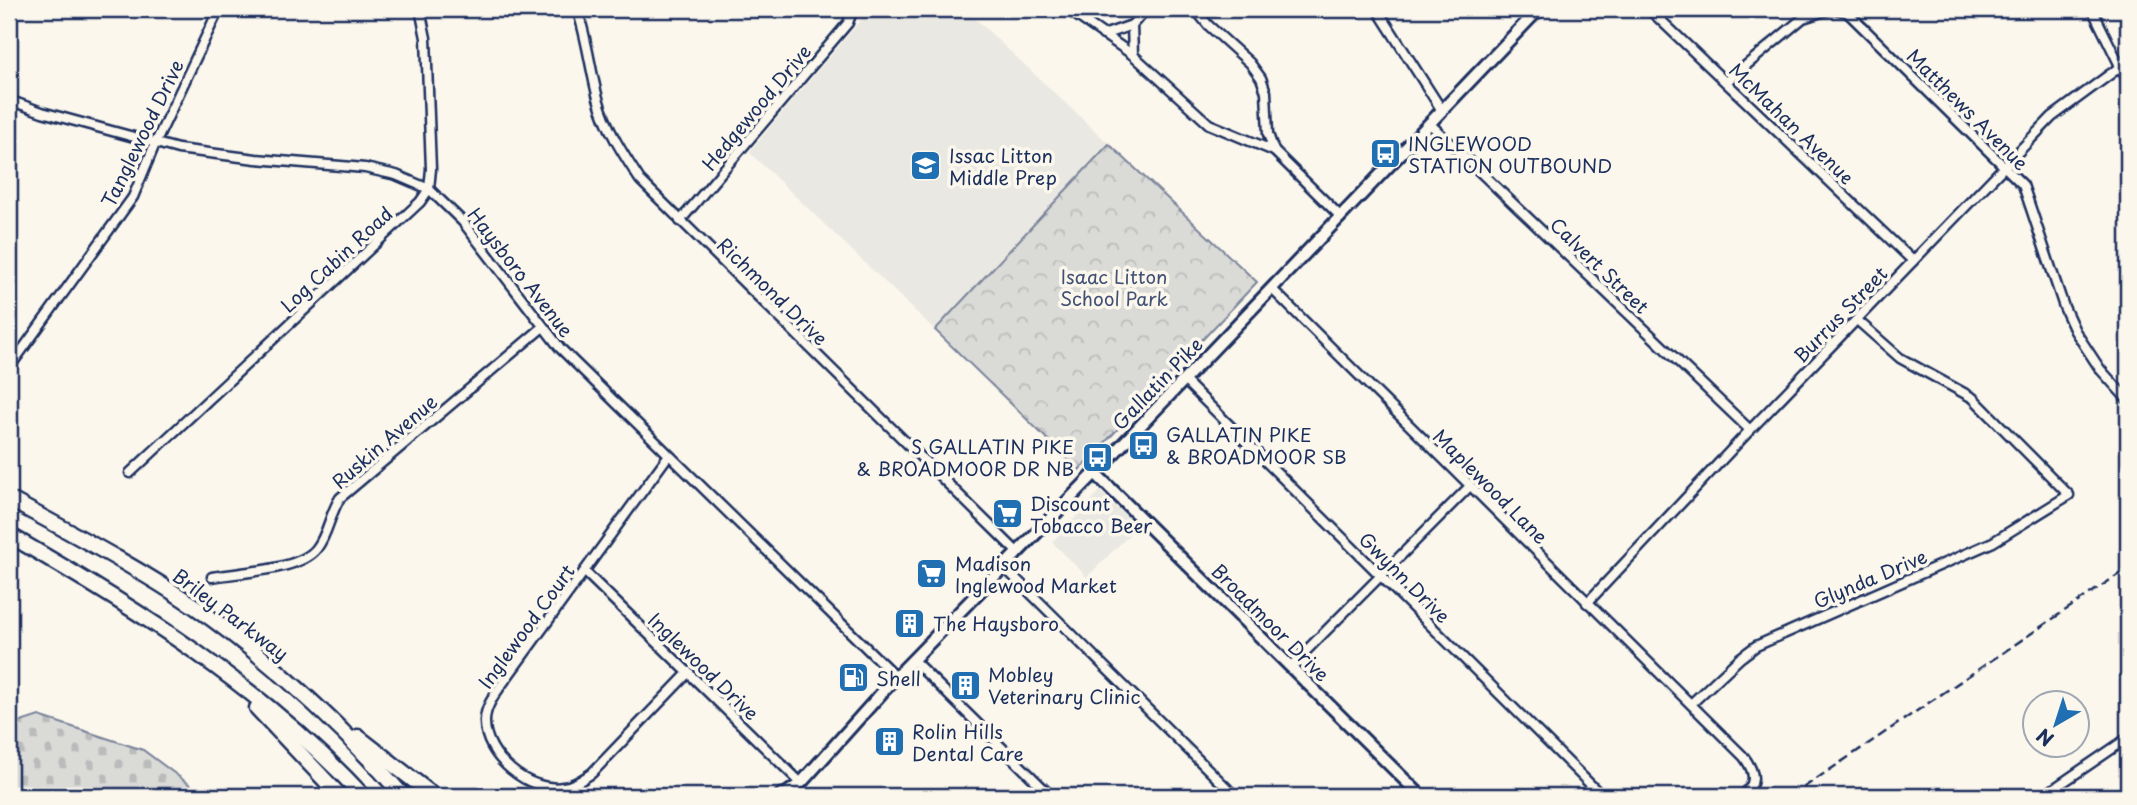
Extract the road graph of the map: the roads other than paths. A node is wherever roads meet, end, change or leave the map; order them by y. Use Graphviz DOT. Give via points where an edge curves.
graph roads {
  1 [pos="219,9"];
  2 [pos="420,9"];
  3 [pos="577,9"];
  4 [pos="1067,9"];
  5 [pos="1146,9"];
  6 [pos="1195,9"];
  7 [pos="1377,9"];
  8 [pos="1539,9"];
  9 [pos="1650,9"];
  10 [pos="1833,9"];
  11 [pos="2092,9"];
  12 [pos="854,10"];
  13 [pos="1132,25"];
  14 [pos="1103,35"];
  15 [pos="1133,55"];
  16 [pos="2124,63"];
  17 [pos="1726,82"];
  18 [pos="2128,82"];
  19 [pos="9,100"];
  20 [pos="1441,109"];
  21 [pos="1429,123"];
  22 [pos="155,144"];
  23 [pos="1273,151"];
  24 [pos="2005,166"];
  25 [pos="429,189"];
  26 [pos="1340,216"];
  27 [pos="680,221"];
  28 [pos="1913,261"];
  29 [pos="1272,289"];
  30 [pos="1857,320"];
  31 [pos="543,327"];
  32 [pos="9,368"];
  33 [pos="1184,380"];
  34 [pos="2128,400"];
  35 [pos="1750,430"];
  36 [pos="668,456"];
  37 [pos="131,474"];
  38 [pos="1095,474"];
  39 [pos="1469,487"];
  40 [pos="9,499"];
  41 [pos="9,535"];
  42 [pos="1017,552"];
  43 [pos="1004,567"];
  44 [pos="584,572"];
  45 [pos="1381,575"];
  46 [pos="212,577"];
  47 [pos="1587,603"];
  48 [pos="913,660"];
  49 [pos="212,662"];
  50 [pos="1291,666"];
  51 [pos="689,672"];
  52 [pos="897,677"];
  53 [pos="1692,703"];
  54 [pos="318,707"];
  55 [pos="2128,738"];
  56 [pos="801,783"];
  57 [pos="340,796"];
  58 [pos="363,796"];
  59 [pos="403,796"];
  60 [pos="434,796"];
  61 [pos="783,796"];
  62 [pos="796,796"];
  63 [pos="1051,796"];
  64 [pos="1235,796"];
  65 [pos="1421,796"];
  66 [pos="1602,796"];
  67 [pos="1741,796"];
  68 [pos="2043,796"];
  1 -- 22 [label="street, Tanglewood Drive"];
  2 -- 25 [label="street" via="429,89"];
  3 -- 27 [label="street, Richmond Drive" via="609,130 640,180"];
  4 -- 14 [label="street"];
  5 -- 13 [label="street"];
  6 -- 23 [label="street" via="1261,78"];
  7 -- 20 [label="street"];
  8 -- 20 [label="main road, Gallatin Pike"];
  9 -- 17 [label="street, McMahan Avenue"];
  10 -- 17 [label="street, Matthews Avenue" via="1803,18"];
  10 -- 24 [label="street, Matthews Avenue" via="1847,12"];
  11 -- 16 [label="street"];
  12 -- 27 [label="street, Hedgewood Drive" via="848,23"];
  13 -- 14 [label="street"];
  13 -- 15 [label="street"];
  14 -- 15 [label="street"];
  15 -- 23 [label="street" via="1209,124"];
  16 -- 18 [label="street"];
  16 -- 24 [label="street, Burrus Street" via="2052,117"];
  17 -- 28 [label="street, McMahan Avenue"];
  19 -- 22 [label="street, Haysboro Avenue"];
  20 -- 21 [label="main road, Gallatin Pike"];
  21 -- 26 [label="main road, Gallatin Pike"];
  21 -- 35 [label="street, Calvert Street"];
  22 -- 25 [label="street, Haysboro Avenue" via="365,168"];
  22 -- 32 [label="street, Tanglewood Drive" via="133,197"];
  23 -- 26 [label="street"];
  24 -- 28 [label="street, Burrus Street"];
  24 -- 34 [label="street, Matthews Avenue" via="2023,185 2075,331"];
  25 -- 31 [label="street, Haysboro Avenue" via="471,231"];
  25 -- 37 [label="street, Log Cabin Road" via="421,202"];
  26 -- 29 [label="main road, Gallatin Pike"];
  27 -- 42 [label="street, Richmond Drive"];
  28 -- 30 [label="street, Burrus Street"];
  29 -- 33 [label="main road, Gallatin Pike"];
  29 -- 39 [label="street, Maplewood Lane"];
  30 -- 35 [label="street, Burrus Street"];
  30 -- 53 [label="street, Glynda Drive" via="1900,358 1973,398 2069,495 1993,542 1756,646"];
  31 -- 36 [label="street, Haysboro Avenue"];
  31 -- 46 [label="street, Ruskin Avenue" via="340,498 315,551 283,566"];
  33 -- 38 [label="main road, Gallatin Pike"];
  33 -- 45 [label="street, Gwynn Drive"];
  35 -- 47 [label="street, Burrus Street"];
  36 -- 44 [label="street, Inglewood Court"];
  36 -- 52 [label="street, Haysboro Avenue"];
  38 -- 42 [label="main road, Gallatin Pike"];
  38 -- 50 [label="main road, Broadmoor Drive"];
  39 -- 45 [label="street"];
  39 -- 47 [label="street, Maplewood Lane"];
  40 -- 54 [label="highway, Briley Parkway" via="193,606"];
  41 -- 49 [label="highway" via="99,587"];
  42 -- 43 [label="main road, Gallatin Pike"];
  43 -- 48 [label="main road, Gallatin Pike"];
  43 -- 64 [label="street"];
  44 -- 51 [label="street, Inglewood Drive"];
  44 -- 51 [label="street, Inglewood Court" via="490,703 486,734 505,763 533,783 562,788 577,783"];
  45 -- 50 [label="street"];
  45 -- 66 [label="street, Gwynn Drive"];
  47 -- 53 [label="street, Maplewood Lane"];
  48 -- 52 [label="main road, Gallatin Pike"];
  48 -- 63 [label="street"];
  49 -- 57 [label="highway"];
  49 -- 58 [label="highway" via="282,718"];
  50 -- 65 [label="main road, Broadmoor Drive"];
  51 -- 56 [label="street, Inglewood Drive"];
  52 -- 56 [label="main road, Gallatin Pike"];
  53 -- 67 [label="street, Maplewood Lane" via="1752,768 1749,790"];
  54 -- 59 [label="highway, Briley Parkway"];
  54 -- 60 [label="highway"];
  55 -- 68 [label="street"];
  56 -- 61 [label="main road, Gallatin Pike"];
  56 -- 62 [label="main road, Gallatin Pike"];
}
